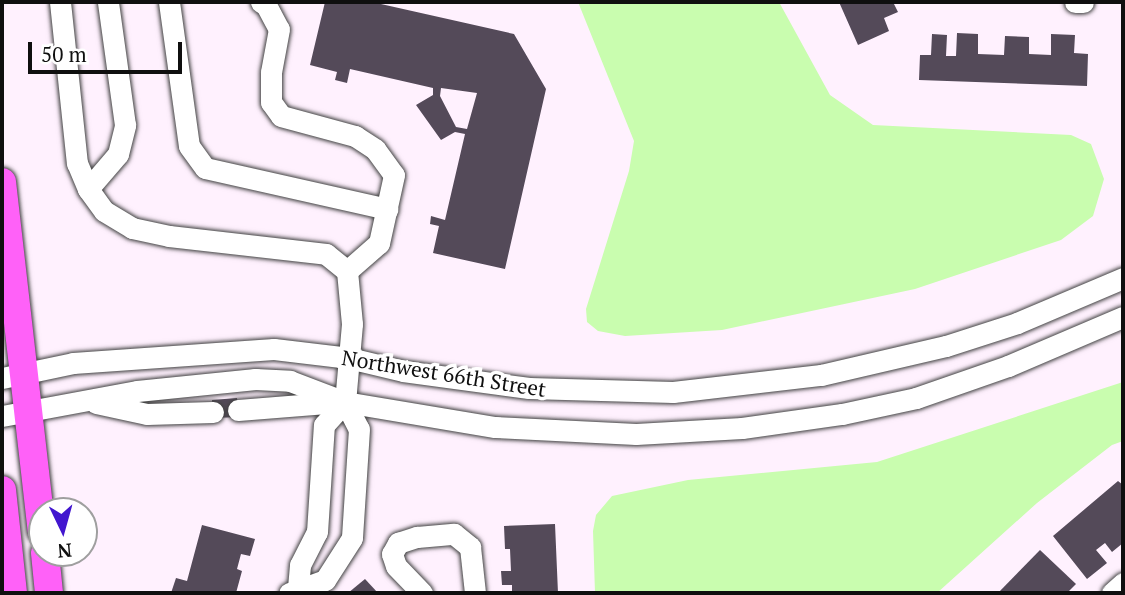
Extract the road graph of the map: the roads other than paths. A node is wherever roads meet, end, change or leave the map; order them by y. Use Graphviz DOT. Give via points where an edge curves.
graph roads {
  1 [pos="60,2"];
  2 [pos="108,2"];
  3 [pos="169,2"];
  4 [pos="261,2"];
  5 [pos="1075,2"];
  6 [pos="1083,2"];
  7 [pos="2,183"];
  8 [pos="89,189"];
  9 [pos="387,209"];
  10 [pos="347,271"];
  11 [pos="1123,278"];
  12 [pos="1123,317"];
  13 [pos="253,350"];
  14 [pos="349,358"];
  15 [pos="13,375"];
  16 [pos="255,379"];
  17 [pos="345,401"];
  18 [pos="87,402"];
  19 [pos="213,412"];
  20 [pos="15,413"];
  21 [pos="2,490"];
  22 [pos="34,497"];
  23 [pos="46,567"];
  24 [pos="1123,583"];
  25 [pos="293,591"];
  26 [pos="13,593"];
  27 [pos="49,593"];
  28 [pos="422,593"];
  29 [pos="475,593"];
  30 [pos="1112,593"];
  1 -- 8 [label="street" via="77,163"];
  2 -- 8 [label="street" via="125,125 118,154"];
  3 -- 9 [label="street" via="189,146 205,168"];
  4 -- 9 [label="street" via="279,29 271,102 281,116 355,136 375,149 394,175"];
  5 -- 6 [label="street"];
  7 -- 15 [label="main road"];
  8 -- 10 [label="street" via="104,211 132,228 326,254"];
  9 -- 10 [label="street" via="379,243"];
  10 -- 14 [label="street" via="352,324"];
  11 -- 14 [label="street, Northwest 66th Street" via="1017,323 946,346 821,375 769,382 641,393 529,388 403,371"];
  12 -- 17 [label="street, Northwest 66th Street" via="1008,366 916,398 742,428 636,434 538,431"];
  13 -- 14 [label="street, Northwest 66th Street"];
  13 -- 15 [label="street, Northwest 66th Street" via="73,363"];
  13 -- 16 [label="street"];
  14 -- 17 [label="street"];
  15 -- 20 [label="main road"];
  16 -- 17 [label="street, Northwest 66th Street" via="290,381"];
  16 -- 17 [label="street, Northwest 66th Street" via="248,409"];
  16 -- 18 [label="street, Northwest 66th Street" via="175,385"];
  17 -- 25 [label="street" via="324,425 317,532"];
  17 -- 25 [label="street" via="359,429 352,538 325,580"];
  18 -- 19 [label="street, Northwest 66th Street" via="147,414"];
  18 -- 20 [label="street, Northwest 66th Street"];
  20 -- 22 [label="main road"];
  21 -- 26 [label="main road"];
  23 -- 27 [label="main road"];
  24 -- 30 [label="street"];
  28 -- 29 [label="street" via="396,566 392,554 398,543 454,534 470,547"];
}
